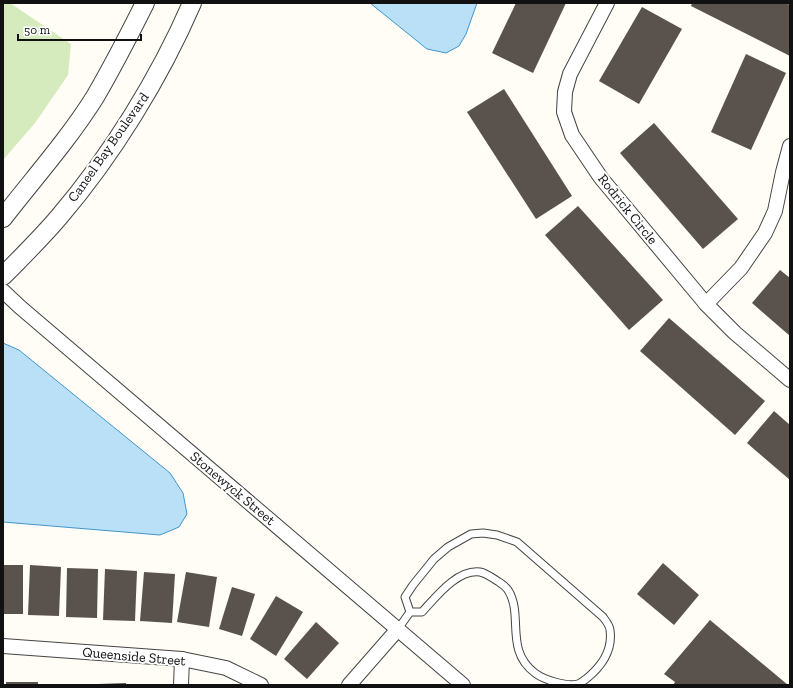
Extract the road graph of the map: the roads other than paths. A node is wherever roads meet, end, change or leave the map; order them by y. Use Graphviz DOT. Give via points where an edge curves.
graph roads {
  1 [pos="145,3"];
  2 [pos="192,3"];
  3 [pos="607,3"];
  4 [pos="790,146"];
  5 [pos="3,218"];
  6 [pos="3,276"];
  7 [pos="3,291"];
  8 [pos="706,304"];
  9 [pos="790,380"];
  10 [pos="410,612"];
  11 [pos="398,629"];
  12 [pos="3,646"];
  13 [pos="182,659"];
  14 [pos="181,685"];
  15 [pos="261,685"];
  16 [pos="349,685"];
  17 [pos="463,685"];
  1 -- 5 [label="street" via="94,98"];
  2 -- 6 [label="street, Caneel Bay Boulevard" via="155,78 124,129 59,217"];
  3 -- 8 [label="street, Rodrick Circle" via="570,74 565,92 564,112 572,135 601,178"];
  4 -- 8 [label="street" via="775,211 765,233 740,268"];
  7 -- 11 [label="street, Stonewyck Street"];
  8 -- 9 [label="street, Rodrick Circle" via="735,333"];
  10 -- 10 [label="lane" via="422,612 444,587 465,574 480,572 508,589 514,604 515,631 523,663 548,681 578,684 595,672 608,654 611,642 610,628 603,617 516,542 497,534 471,534 448,547 434,559 405,597"];
  10 -- 11 [label="lane"];
  11 -- 16 [label="street"];
  11 -- 17 [label="street, Stonewyck Street"];
  12 -- 13 [label="street, Queenside Street"];
  13 -- 14 [label="street"];
  13 -- 15 [label="street, Queenside Street" via="226,668"];
}
